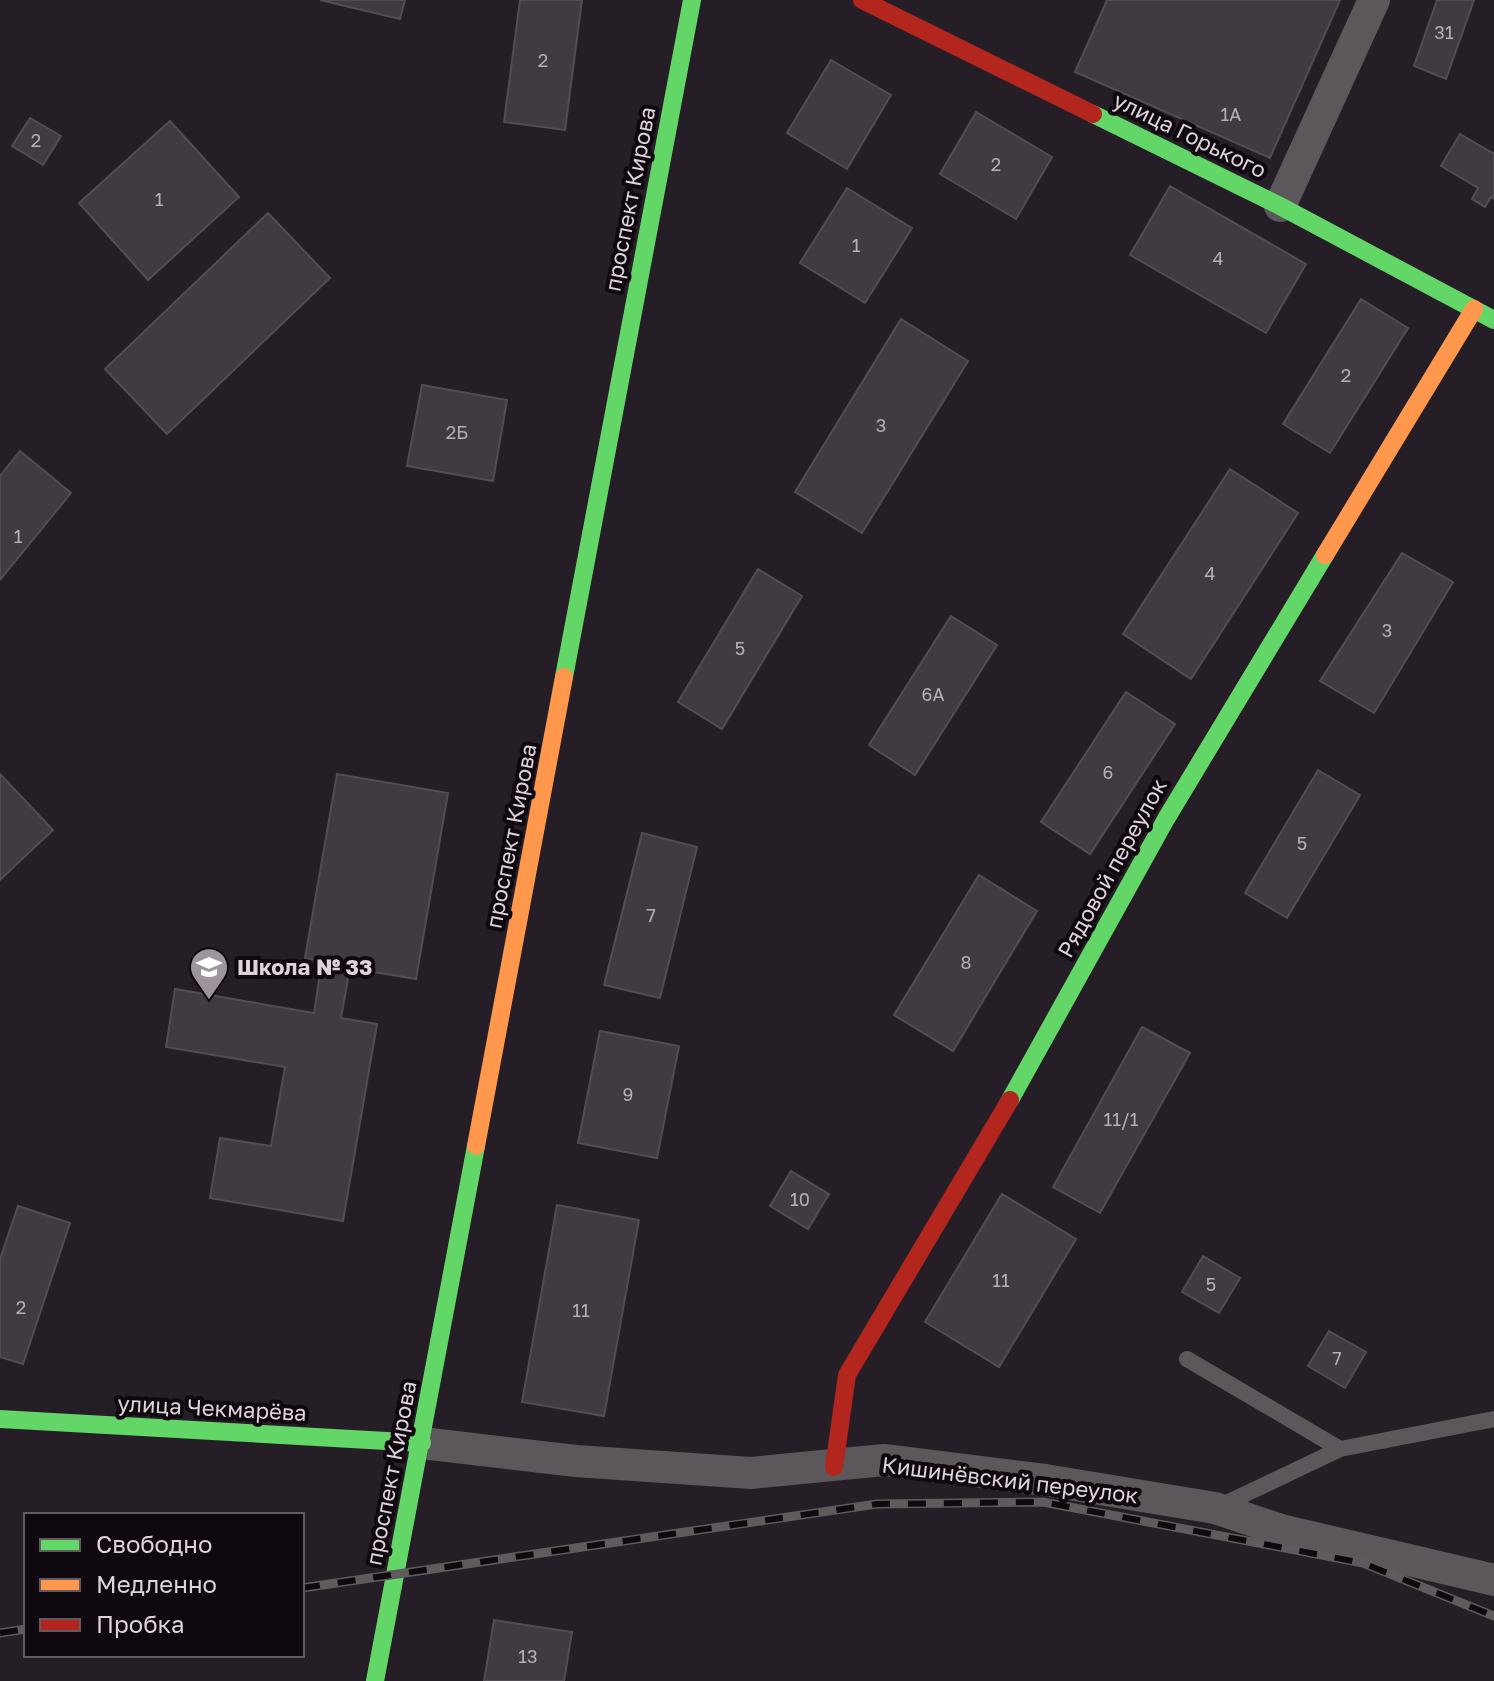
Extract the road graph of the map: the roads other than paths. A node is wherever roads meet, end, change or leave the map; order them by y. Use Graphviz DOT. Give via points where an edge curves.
graph roads {
  1 [pos="692,0"];
  2 [pos="862,0"];
  3 [pos="1374,0"];
  4 [pos="1280,206"];
  5 [pos="1474,309"];
  6 [pos="1494,320"];
  7 [pos="1187,1359"];
  8 [pos="0,1419"];
  9 [pos="1494,1419"];
  10 [pos="422,1443"];
  11 [pos="1340,1449"];
  12 [pos="834,1467"];
  13 [pos="1215,1508"];
  14 [pos="1494,1580"];
  15 [pos="375,1681"];
  1 -- 10 [label="street, проспект Кирова"];
  2 -- 4 [label="street, улица Горького"];
  3 -- 4 [label="street"];
  4 -- 5 [label="street, улица Горького"];
  5 -- 6 [label="street, улица Горького"];
  5 -- 12 [label="street, Рядовой переулок" via="1166,819 981,1152 847,1375"];
  7 -- 11 [label="lane"];
  8 -- 10 [label="street, улица Чекмарёва"];
  9 -- 11 [label="lane"];
  10 -- 12 [label="street, Кишинёвский переулок" via="751,1473"];
  10 -- 15 [label="street, проспект Кирова"];
  11 -- 13 [label="lane"];
  12 -- 13 [label="street, Кишинёвский переулок" via="884,1460"];
  13 -- 14 [label="street, Кишинёвский переулок" via="1281,1530"];
}
